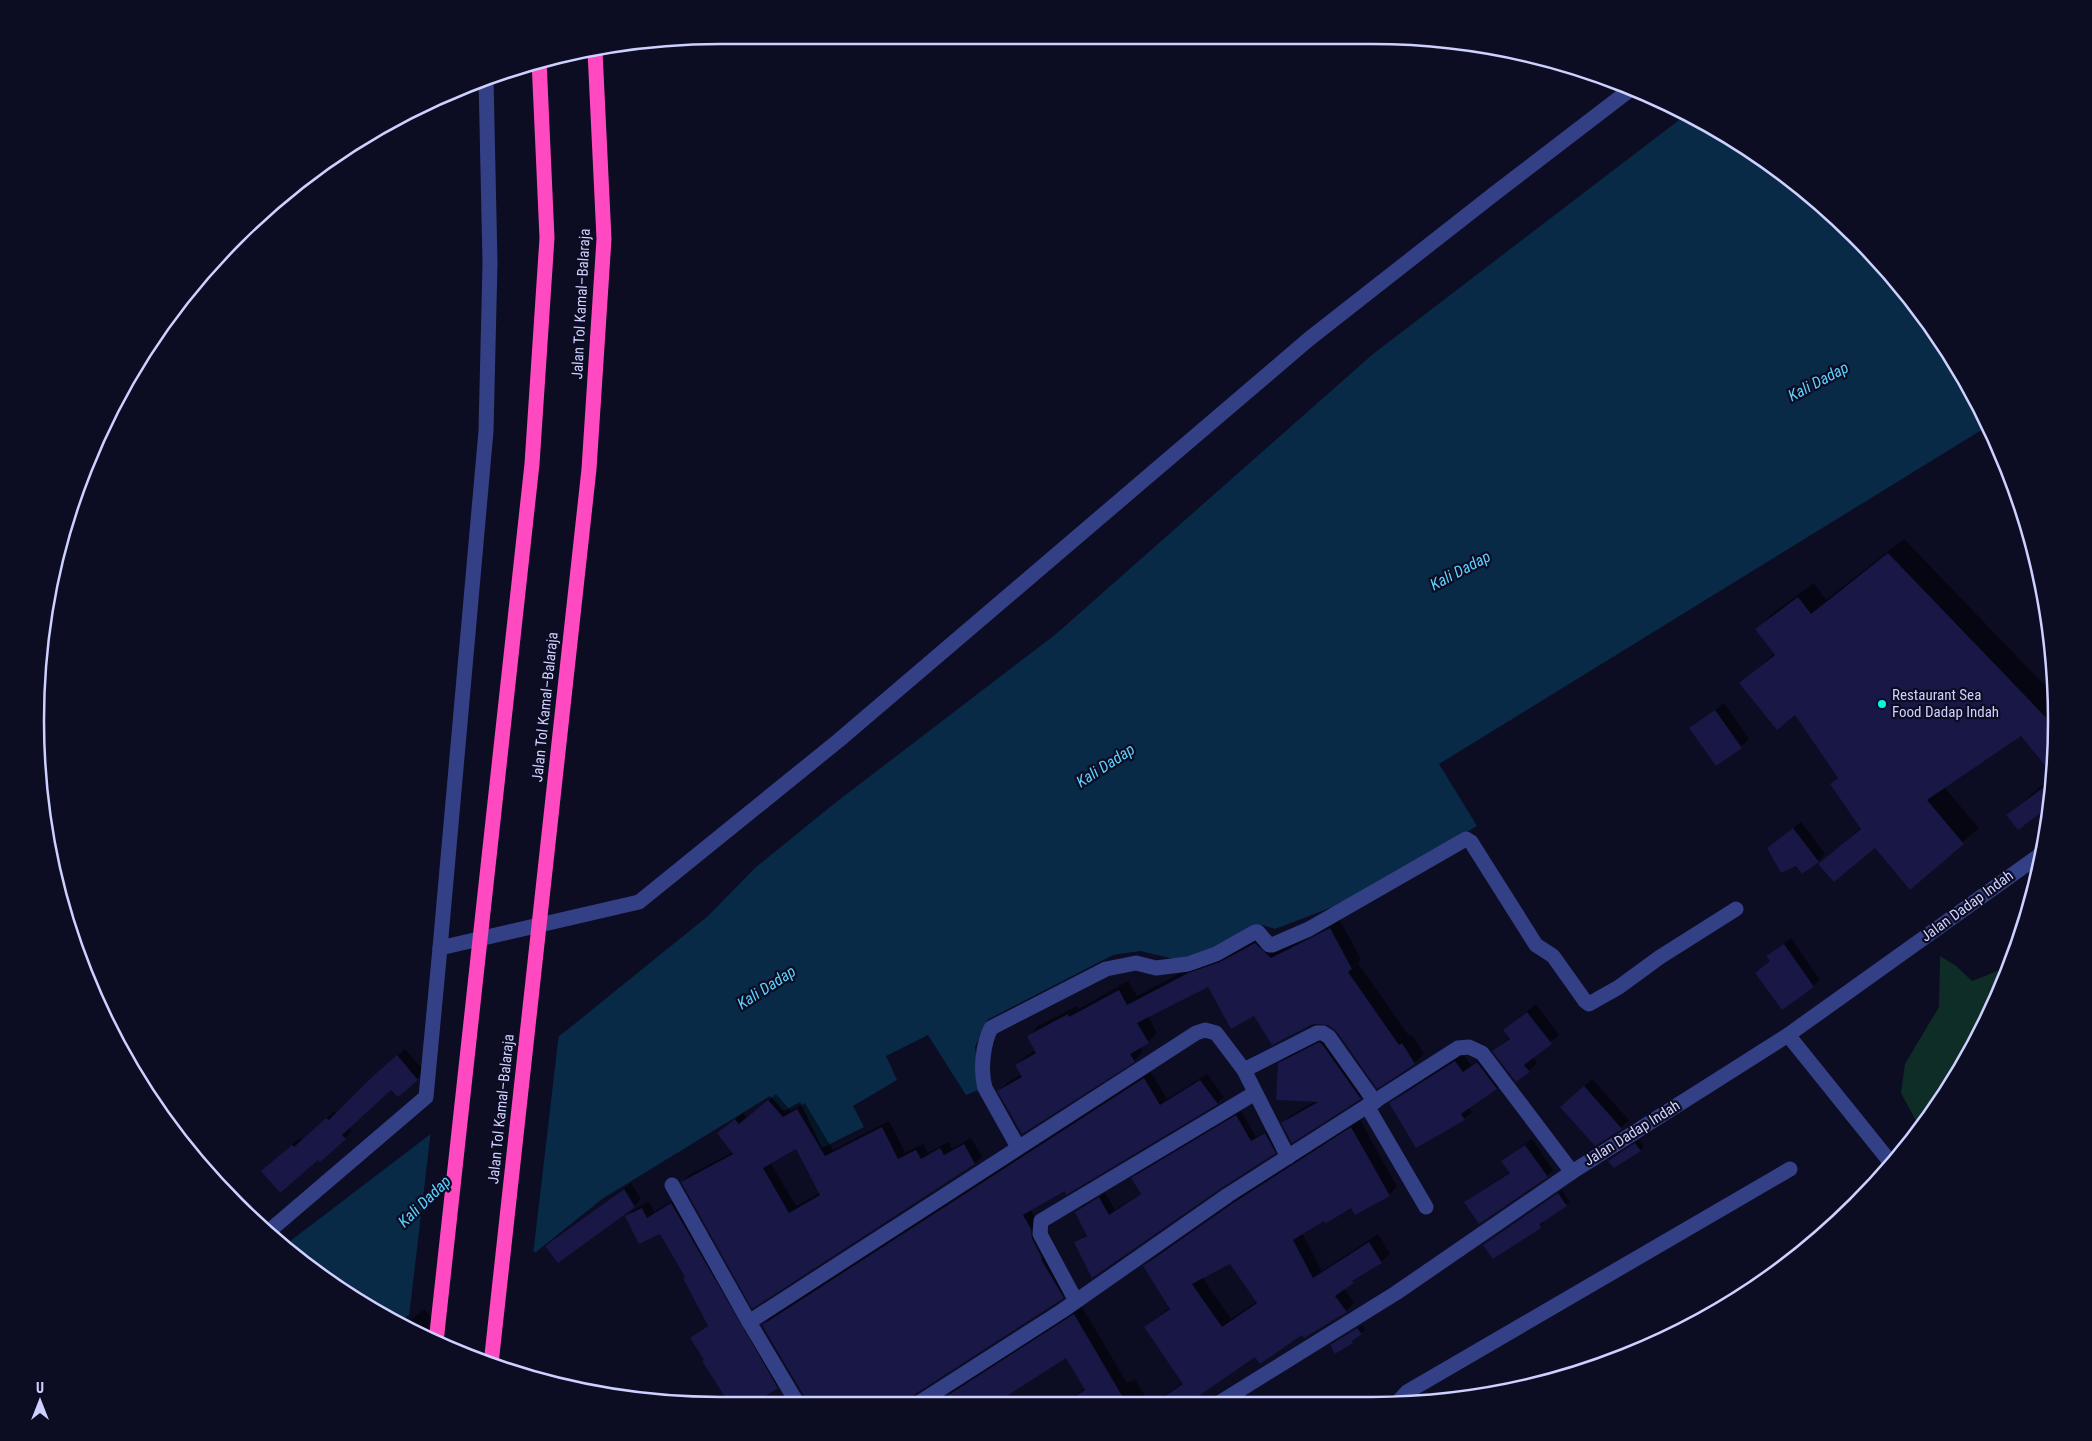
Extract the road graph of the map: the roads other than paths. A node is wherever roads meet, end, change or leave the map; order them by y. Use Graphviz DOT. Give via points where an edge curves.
graph roads {
  1 [pos="595,56"];
  2 [pos="539,69"];
  3 [pos="486,86"];
  4 [pos="1626,94"];
  5 [pos="2033,860"];
  6 [pos="1736,909"];
  7 [pos="440,948"];
  8 [pos="1788,1035"];
  9 [pos="1244,1070"];
  10 [pos="1255,1093"];
  11 [pos="1371,1104"];
  12 [pos="1018,1147"];
  13 [pos="1288,1157"];
  14 [pos="1887,1158"];
  15 [pos="1790,1169"];
  16 [pos="1572,1172"];
  17 [pos="672,1185"];
  18 [pos="1426,1207"];
  19 [pos="273,1228"];
  20 [pos="1076,1301"];
  21 [pos="749,1322"];
  22 [pos="437,1334"];
  23 [pos="492,1357"];
  24 [pos="1403,1396"];
  25 [pos="795,1397"];
  26 [pos="928,1397"];
  27 [pos="1229,1397"];
  1 -- 23 [label="highway, Jalan Tol Kamal–Balaraja, bridge" via="604,239 589,469"];
  2 -- 22 [label="highway, bridge" via="547,238 532,464"];
  3 -- 7 [label="street" via="490,263 486,431"];
  4 -- 7 [label="street" via="1309,339 838,741 639,902"];
  5 -- 8 [label="street, Jalan Dadap Indah"];
  6 -- 12 [label="street" via="1589,1004 1553,956 1536,945 1471,842 1466,839 1309,929 1272,945 1255,932 1216,954 1188,964 1156,968 1136,963 1121,965 991,1028 984,1052 983,1082"];
  7 -- 19 [label="street" via="426,1097"];
  8 -- 14 [label="street"];
  8 -- 16 [label="street, Jalan Dadap Indah"];
  9 -- 10 [label="street"];
  9 -- 11 [label="street" via="1317,1033 1323,1033 1329,1037"];
  9 -- 12 [label="street" via="1216,1033 1205,1030 1196,1033"];
  10 -- 13 [label="street"];
  10 -- 20 [label="street" via="1041,1220 1040,1234"];
  11 -- 13 [label="street"];
  11 -- 16 [label="street" via="1458,1048 1477,1049"];
  11 -- 18 [label="street"];
  12 -- 21 [label="street"];
  13 -- 20 [label="street"];
  15 -- 24 [label="street"];
  16 -- 27 [label="street, Jalan Dadap Indah" via="1396,1293"];
  17 -- 21 [label="street"];
  20 -- 26 [label="street"];
  21 -- 25 [label="street"];
}
